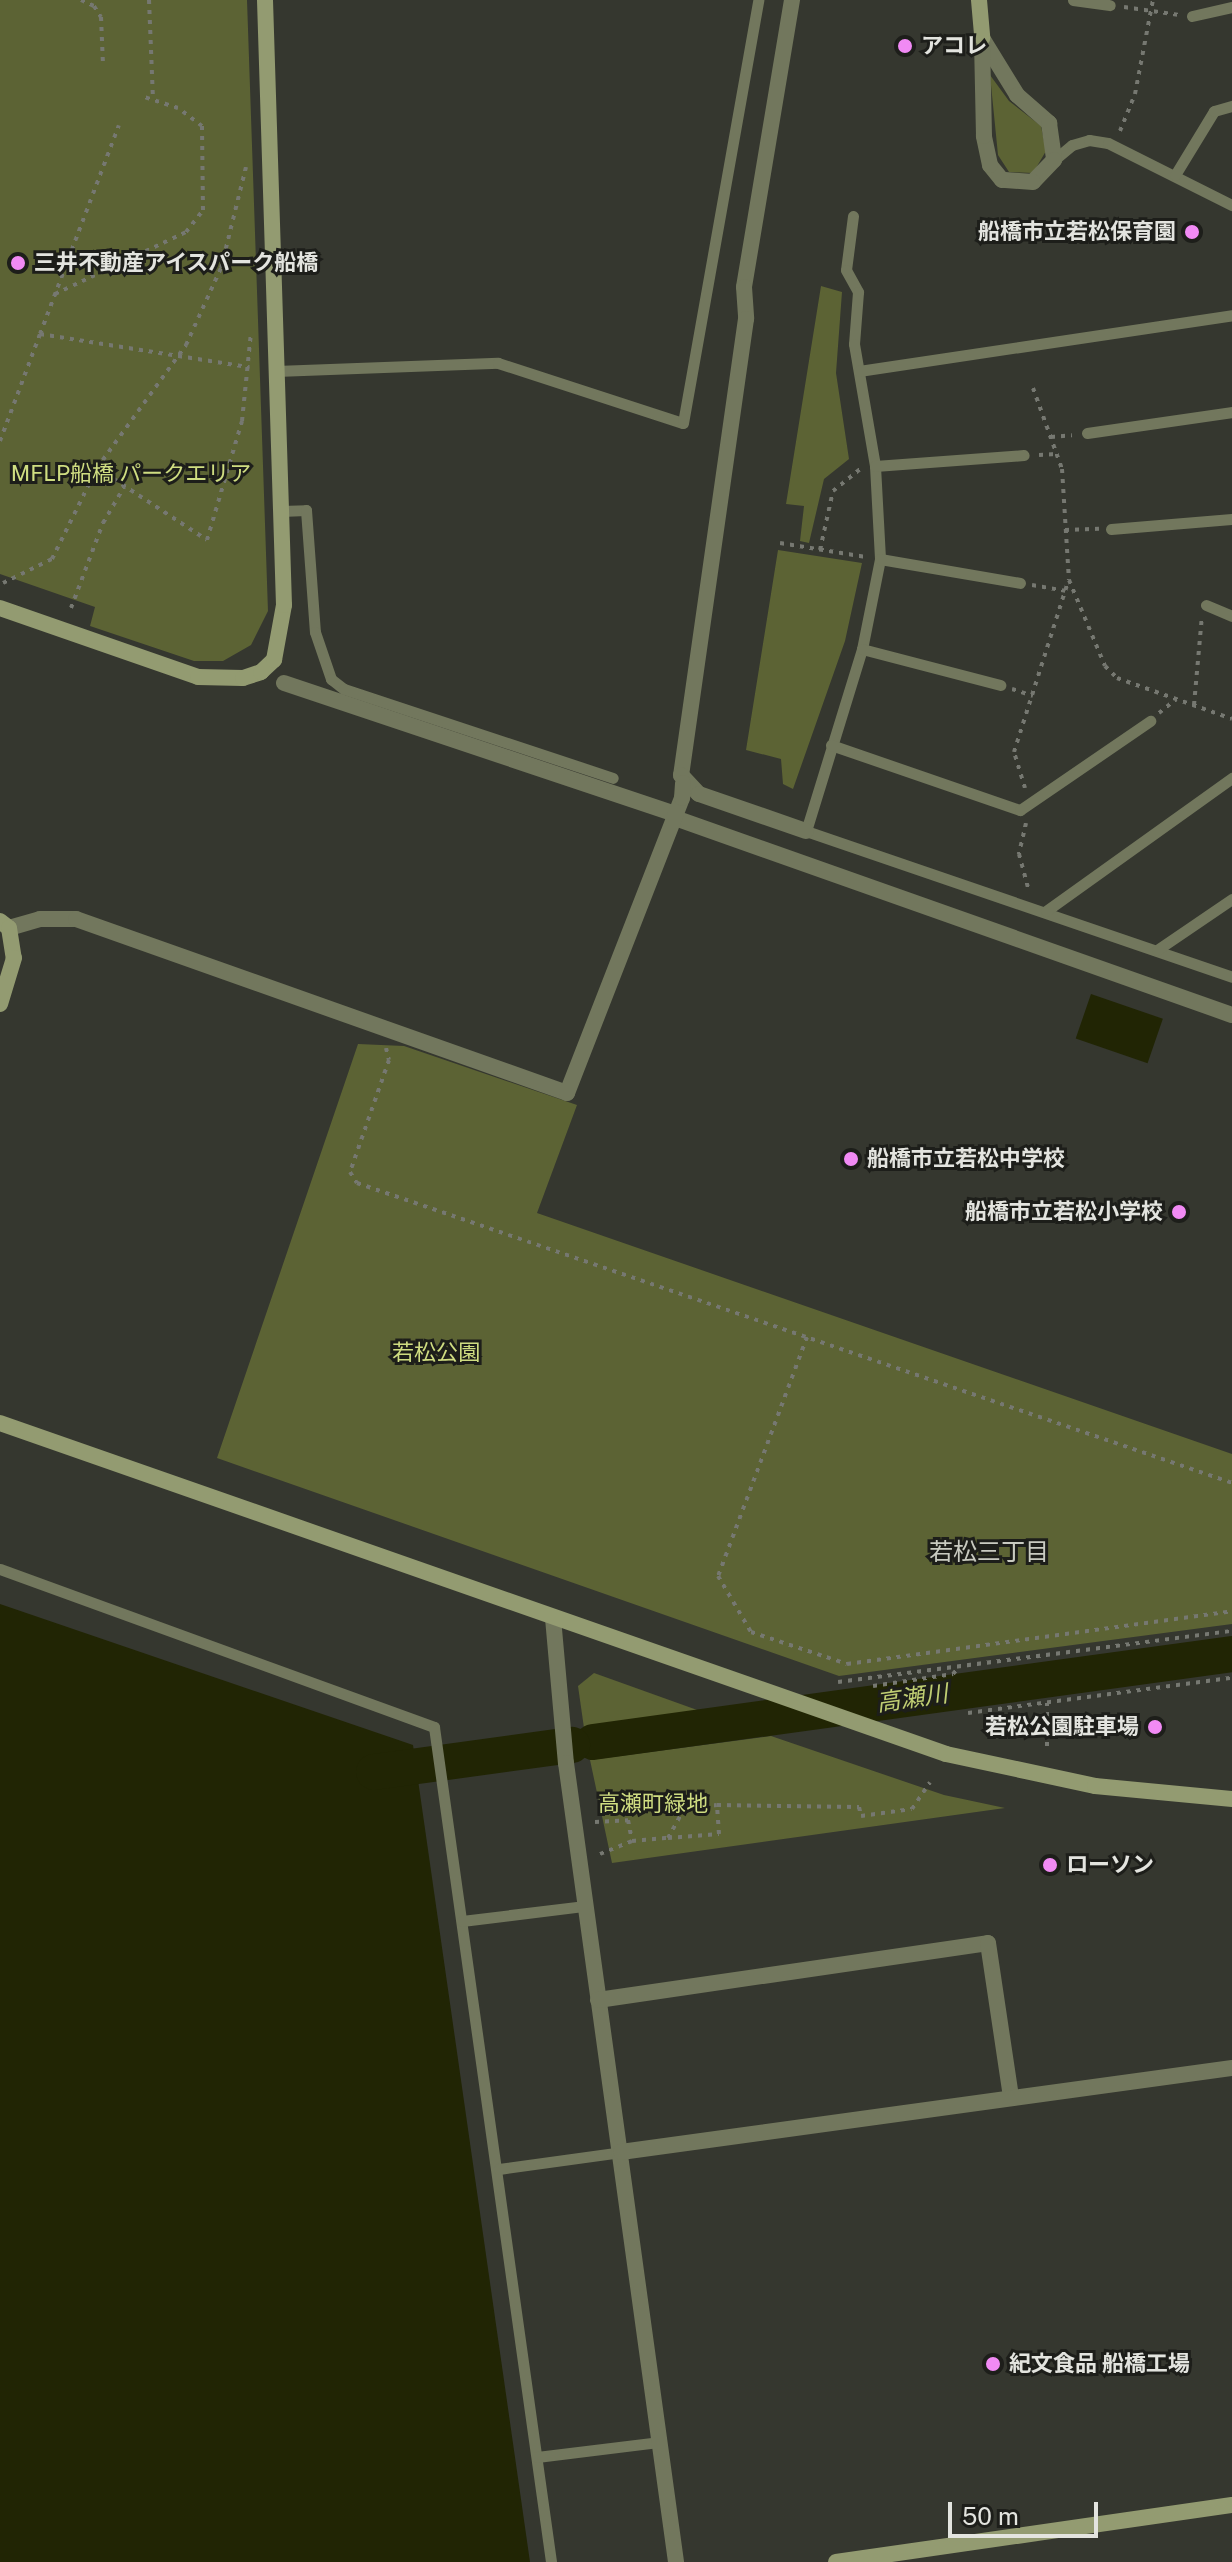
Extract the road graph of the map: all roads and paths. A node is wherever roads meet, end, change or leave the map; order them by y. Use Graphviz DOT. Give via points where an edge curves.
graph roads {
  1 [pos="81,0"];
  2 [pos="149,0"];
  3 [pos="265,0"];
  4 [pos="758,0"];
  5 [pos="792,0"];
  6 [pos="979,0"];
  7 [pos="1073,0"];
  8 [pos="1153,0"];
  9 [pos="1110,5"];
  10 [pos="1232,7"];
  11 [pos="1149,11"];
  12 [pos="1192,16"];
  13 [pos="982,38"];
  14 [pos="103,64"];
  15 [pos="145,97"];
  16 [pos="153,99"];
  17 [pos="1232,106"];
  18 [pos="119,125"];
  19 [pos="1117,137"];
  20 [pos="1054,160"];
  21 [pos="246,167"];
  22 [pos="1175,175"];
  23 [pos="1232,205"];
  24 [pos="853,216"];
  25 [pos="55,294"];
  26 [pos="1232,315"];
  27 [pos="251,333"];
  28 [pos="40,334"];
  29 [pos="179,355"];
  30 [pos="249,367"];
  31 [pos="276,371"];
  32 [pos="859,371"];
  33 [pos="1033,388"];
  34 [pos="1232,412"];
  35 [pos="1087,433"];
  36 [pos="1051,437"];
  37 [pos="0,441"];
  38 [pos="1024,455"];
  39 [pos="869,467"];
  40 [pos="97,468"];
  41 [pos="124,487"];
  42 [pos="281,511"];
  43 [pos="1232,519"];
  44 [pos="1111,529"];
  45 [pos="1065,530"];
  46 [pos="780,543"];
  47 [pos="820,550"];
  48 [pos="874,558"];
  49 [pos="1069,580"];
  50 [pos="3,583"];
  51 [pos="1020,583"];
  52 [pos="1065,591"];
  53 [pos="1206,605"];
  54 [pos="0,608"];
  55 [pos="71,608"];
  56 [pos="1232,616"];
  57 [pos="862,649"];
  58 [pos="284,683"];
  59 [pos="1000,685"];
  60 [pos="1033,696"];
  61 [pos="1194,705"];
  62 [pos="1232,719"];
  63 [pos="1150,721"];
  64 [pos="831,745"];
  65 [pos="613,778"];
  66 [pos="1232,778"];
  67 [pos="683,783"];
  68 [pos="1030,803"];
  69 [pos="675,816"];
  70 [pos="806,831"];
  71 [pos="1232,899"];
  72 [pos="1040,910"];
  73 [pos="4,924"];
  74 [pos="1157,950"];
  75 [pos="1232,977"];
  76 [pos="0,1004"];
  77 [pos="1232,1015"];
  78 [pos="374,1039"];
  79 [pos="807,1337"];
  80 [pos="0,1423"];
  81 [pos="1232,1483"];
  82 [pos="0,1569"];
  83 [pos="1232,1611"];
  84 [pos="553,1618"];
  85 [pos="1232,1631"];
  86 [pos="958,1668"];
  87 [pos="1232,1678"];
  88 [pos="838,1682"];
  89 [pos="873,1686"];
  90 [pos="1047,1703"];
  91 [pos="968,1713"];
  92 [pos="1047,1746"];
  93 [pos="930,1782"];
  94 [pos="1232,1799"];
  95 [pos="717,1805"];
  96 [pos="595,1822"];
  97 [pos="668,1838"];
  98 [pos="632,1841"];
  99 [pos="600,1854"];
  100 [pos="585,1906"];
  101 [pos="462,1921"];
  102 [pos="598,2000"];
  103 [pos="1232,2068"];
  104 [pos="1011,2096"];
  105 [pos="621,2152"];
  106 [pos="499,2169"];
  107 [pos="660,2442"];
  108 [pos="537,2457"];
  109 [pos="1232,2505"];
  110 [pos="895,2558"];
  111 [pos="551,2562"];
  112 [pos="676,2562"];
  113 [pos="836,2562"];
  1 -- 14 [label="path" via="101,17"];
  2 -- 16 [label="path"];
  3 -- 31 [label="street"];
  4 -- 31 [label="lane" via="683,423 498,363"];
  5 -- 67 [label="street" via="744,287 746,319"];
  6 -- 13 [label="street"];
  7 -- 9 [label="lane"];
  8 -- 11 [label="path"];
  9 -- 11 [label="path"];
  10 -- 12 [label="lane"];
  11 -- 12 [label="path"];
  11 -- 19 [label="path" via="1135,94"];
  13 -- 20 [label="street" via="1017,95 1049,123"];
  13 -- 20 [label="street" via="983,123 990,165 1002,180 1017,185 1046,173"];
  15 -- 16 [label="path"];
  16 -- 25 [label="path" via="178,108 202,126 205,199 197,223"];
  17 -- 22 [label="lane" via="1214,111"];
  18 -- 25 [label="path"];
  20 -- 22 [label="lane" via="1089,140"];
  21 -- 29 [label="path" via="221,268"];
  22 -- 23 [label="lane"];
  24 -- 32 [label="lane" via="846,270 858,292 854,344"];
  25 -- 28 [label="path"];
  26 -- 32 [label="lane"];
  27 -- 30 [label="path"];
  28 -- 29 [label="path"];
  28 -- 37 [label="path"];
  29 -- 30 [label="path"];
  29 -- 40 [label="path"];
  30 -- 41 [label="path" via="238,441 207,540"];
  31 -- 42 [label="street"];
  32 -- 39 [label="lane"];
  33 -- 36 [label="path"];
  34 -- 35 [label="lane"];
  35 -- 36 [label="path"];
  36 -- 45 [label="path" via="1062,469"];
  38 -- 39 [label="lane"];
  39 -- 47 [label="path" via="833,491"];
  39 -- 48 [label="lane"];
  40 -- 41 [label="path"];
  40 -- 50 [label="path" via="52,559"];
  41 -- 55 [label="path" via="98,536"];
  42 -- 54 [label="street" via="281,638 274,660 261,672 222,680 198,677"];
  42 -- 65 [label="lane" via="306,510 315,632 331,679 344,689"];
  43 -- 44 [label="lane"];
  44 -- 45 [label="path"];
  45 -- 49 [label="path"];
  46 -- 47 [label="path"];
  47 -- 48 [label="path"];
  48 -- 51 [label="lane"];
  48 -- 57 [label="lane"];
  49 -- 52 [label="path"];
  49 -- 61 [label="path" via="1105,666 1117,678"];
  51 -- 52 [label="path"];
  52 -- 60 [label="path"];
  53 -- 56 [label="lane"];
  53 -- 61 [label="path" via="1198,630"];
  57 -- 59 [label="lane"];
  57 -- 64 [label="lane"];
  58 -- 69 [label="street"];
  59 -- 60 [label="path"];
  60 -- 68 [label="path" via="1014,752"];
  61 -- 62 [label="path"];
  63 -- 68 [label="lane"];
  64 -- 68 [label="lane" via="1012,809"];
  64 -- 70 [label="lane"];
  66 -- 72 [label="lane"];
  67 -- 69 [label="street"];
  67 -- 70 [label="street" via="699,794"];
  68 -- 72 [label="path" via="1019,854"];
  69 -- 73 [label="street" via="567,1093 76,919"];
  69 -- 77 [label="street"];
  70 -- 72 [label="lane"];
  71 -- 74 [label="lane"];
  72 -- 74 [label="lane"];
  73 -- 76 [label="street" via="14,958"];
  74 -- 75 [label="lane"];
  78 -- 79 [label="path" via="385,1045 389,1060 350,1172 357,1183"];
  79 -- 81 [label="path"];
  79 -- 83 [label="path" via="718,1576 751,1632 847,1664"];
  80 -- 84 [label="street"];
  82 -- 101 [label="lane" via="434,1727"];
  84 -- 94 [label="street" via="946,1754 1159,1796"];
  84 -- 100 [label="street"];
  85 -- 86 [label="path"];
  86 -- 88 [label="path"];
  86 -- 89 [label="path" via="953,1674"];
  87 -- 90 [label="path"];
  90 -- 91 [label="path"];
  90 -- 92 [label="path"];
  93 -- 95 [label="path" via="912,1809 861,1816 859,1807"];
  95 -- 97 [label="path" via="684,1809"];
  95 -- 97 [label="path" via="719,1834"];
  96 -- 98 [label="path" via="628,1820"];
  97 -- 98 [label="path"];
  98 -- 99 [label="path"];
  100 -- 101 [label="lane"];
  100 -- 102 [label="street"];
  101 -- 106 [label="lane"];
  102 -- 104 [label="street" via="988,1943"];
  102 -- 105 [label="street"];
  103 -- 104 [label="street"];
  104 -- 105 [label="street"];
  105 -- 106 [label="lane"];
  105 -- 107 [label="street"];
  106 -- 108 [label="lane"];
  107 -- 108 [label="lane"];
  107 -- 112 [label="street"];
  108 -- 111 [label="lane"];
  109 -- 110 [label="street"];
  110 -- 113 [label="street"];
}
